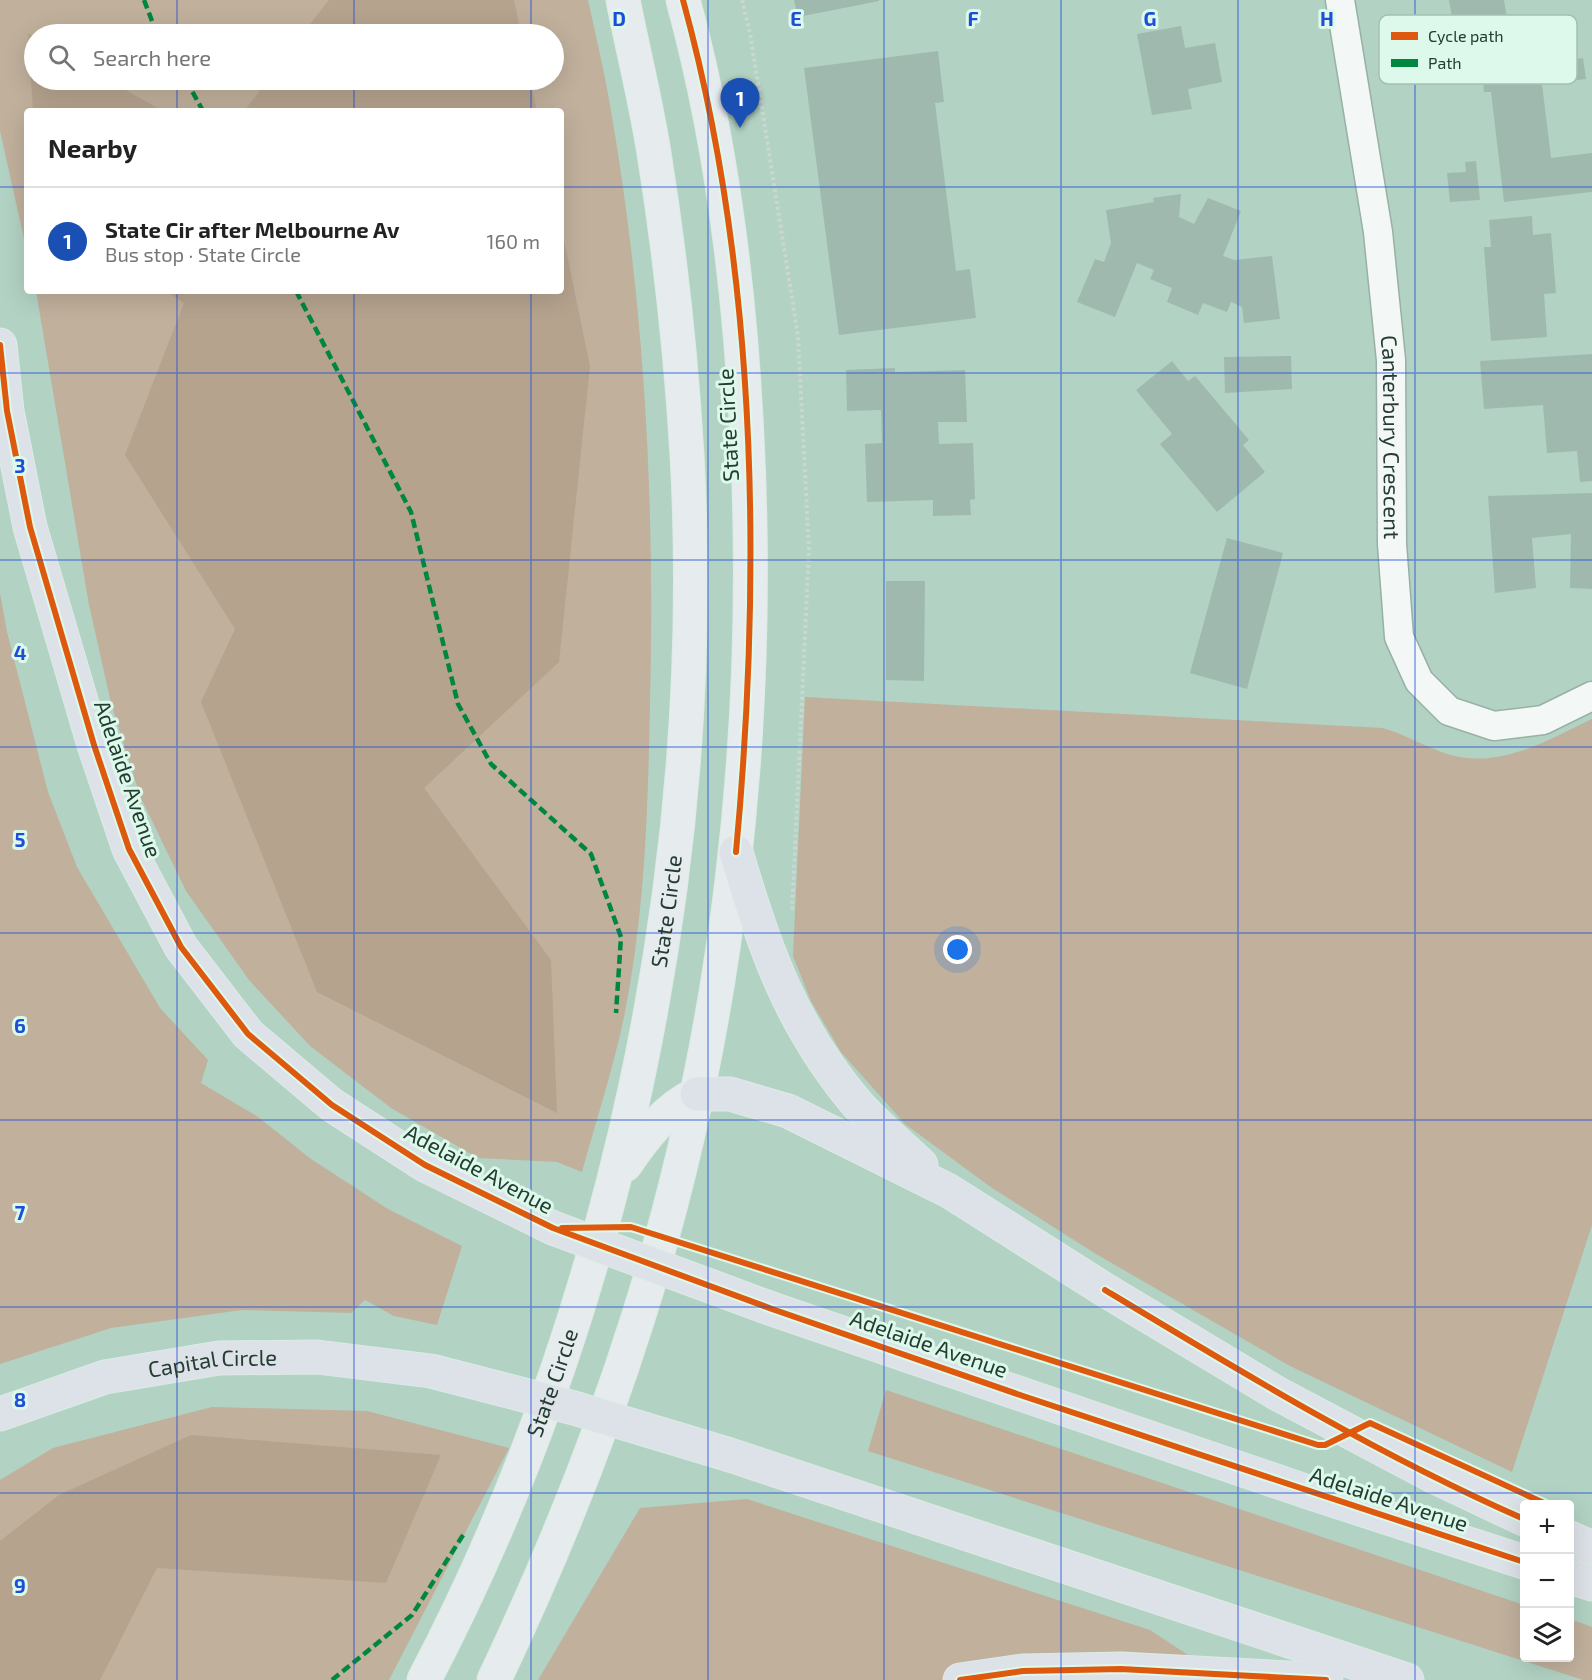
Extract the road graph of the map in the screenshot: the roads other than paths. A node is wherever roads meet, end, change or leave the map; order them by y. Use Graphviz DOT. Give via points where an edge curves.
graph roads {
  1 [pos="622,0"];
  2 [pos="683,0"];
  3 [pos="1340,0"];
  4 [pos="0,345"];
  5 [pos="1592,696"];
  6 [pos="736,852"];
  7 [pos="697,1094"];
  8 [pos="616,1179"];
  9 [pos="949,1191"];
  10 [pos="0,1414"];
  11 [pos="1520,1517"];
  12 [pos="1574,1540"];
  13 [pos="1592,1548"];
  14 [pos="1520,1561"];
  15 [pos="1574,1579"];
  16 [pos="1592,1584"];
  17 [pos="424,1680"];
  18 [pos="494,1680"];
  19 [pos="960,1680"];
  20 [pos="1326,1680"];
  21 [pos="1407,1680"];
  1 -- 8 [label="main road, State Circle" via="653,149 675,303 687,458 689,613 682,764 666,914 638,1088"];
  2 -- 6 [label="main road, State Circle" via="714,133 743,363 751,536 748,681"];
  3 -- 5 [label="street, Canterbury Crescent" via="1378,232 1392,360 1392,544 1399,637 1419,681 1449,711 1494,726 1543,720"];
  4 -- 14 [label="highway, Adelaide Avenue, bridge" via="7,411 30,527 129,849 181,947 248,1034 332,1105 425,1165 553,1228 1297,1489"];
  6 -- 7 [label="main road, State Circle"];
  6 -- 9 [label="highway" via="770,960 816,1049 860,1106"];
  7 -- 8 [label="main road" via="660,1121"];
  7 -- 9 [label="highway" via="730,1094 788,1111"];
  7 -- 18 [label="main road, State Circle" via="639,1317 587,1467"];
  8 -- 17 [label="main road, State Circle" via="555,1372 505,1505"];
  9 -- 11 [label="highway" via="1278,1394"];
  10 -- 21 [label="highway, Capital Circle, bridge" via="105,1377 219,1358 317,1357 431,1371 574,1408 730,1455"];
  12 -- 13 [label="highway"];
  15 -- 16 [label="highway"];
  19 -- 20 [label="highway" via="1023,1671 1120,1669"];
}
